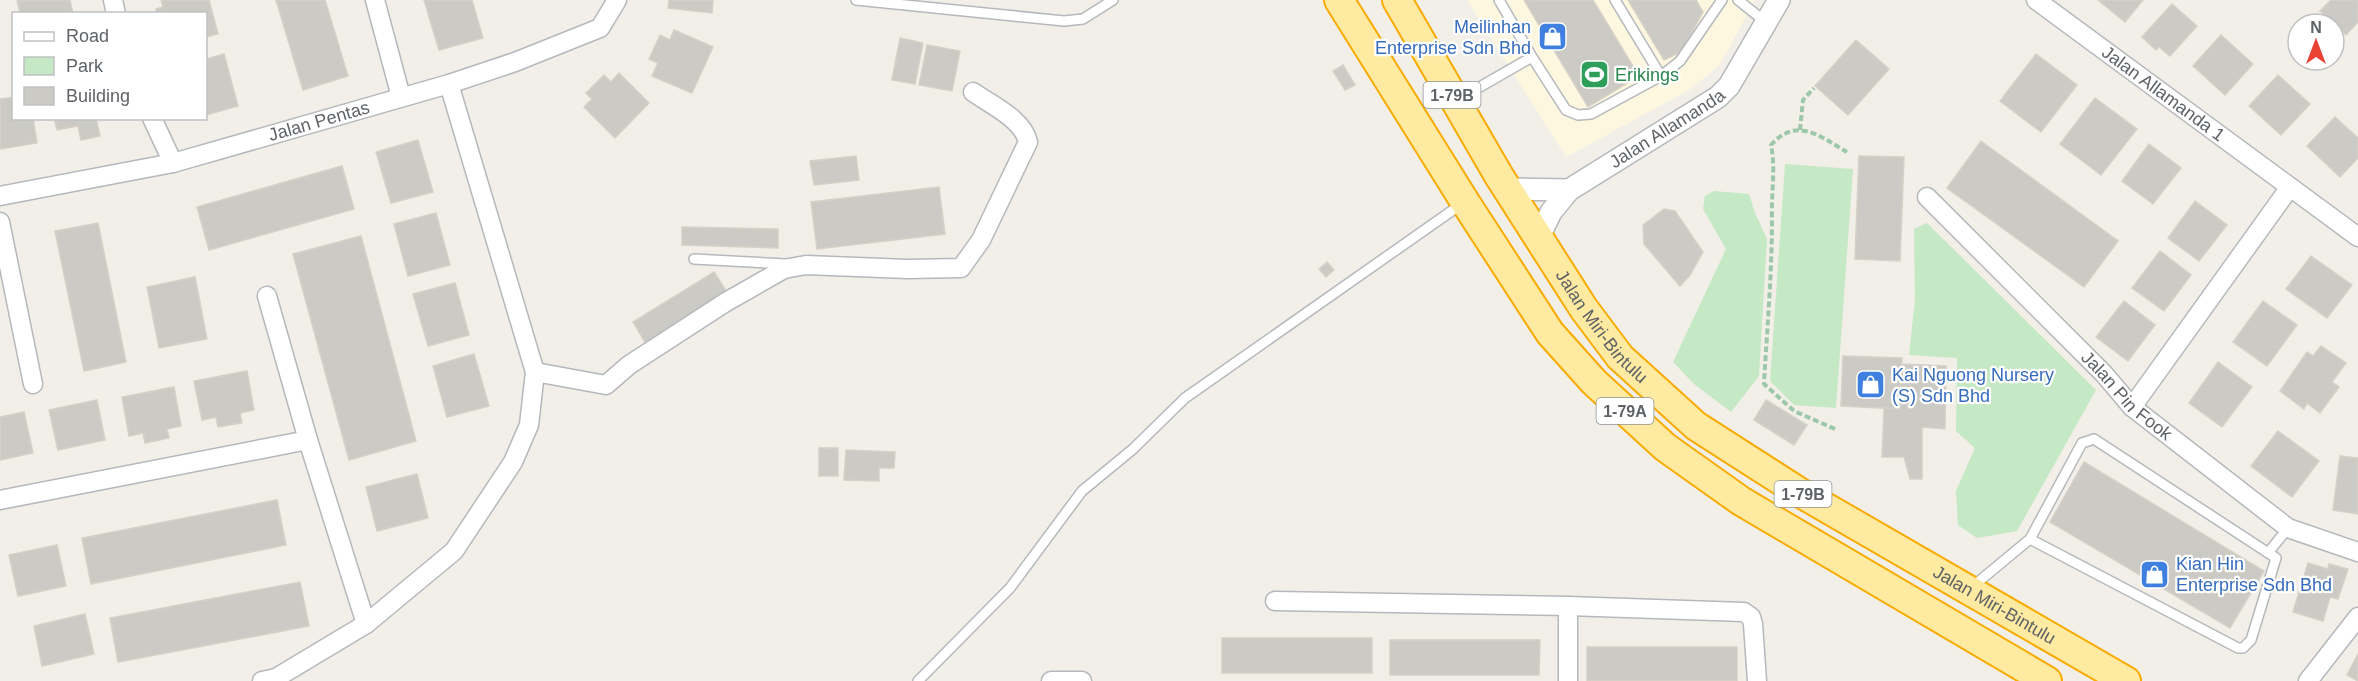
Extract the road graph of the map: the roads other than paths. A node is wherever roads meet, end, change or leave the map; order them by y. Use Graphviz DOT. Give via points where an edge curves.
graph roads {
  1 [pos="375,0"];
  2 [pos="617,0"];
  3 [pos="856,0"];
  4 [pos="1113,0"];
  5 [pos="1339,0"];
  6 [pos="1397,0"];
  7 [pos="1499,0"];
  8 [pos="1615,0"];
  9 [pos="1722,0"];
  10 [pos="1738,0"];
  11 [pos="1779,0"];
  12 [pos="2036,0"];
  13 [pos="1767,24"];
  14 [pos="1532,57"];
  15 [pos="1661,76"];
  16 [pos="449,84"];
  17 [pos="973,92"];
  18 [pos="401,97"];
  19 [pos="1455,101"];
  20 [pos="153,120"];
  21 [pos="173,163"];
  22 [pos="2290,187"];
  23 [pos="1508,189"];
  24 [pos="1569,190"];
  25 [pos="0,196"];
  26 [pos="1926,197"];
  27 [pos="1465,202"];
  28 [pos="0,222"];
  29 [pos="1539,237"];
  30 [pos="2358,237"];
  31 [pos="694,259"];
  32 [pos="806,265"];
  33 [pos="267,297"];
  34 [pos="534,372"];
  35 [pos="33,384"];
  36 [pos="2132,407"];
  37 [pos="308,440"];
  38 [pos="0,500"];
  39 [pos="2288,528"];
  40 [pos="2030,538"];
  41 [pos="2358,552"];
  42 [pos="2268,554"];
  43 [pos="1970,589"];
  44 [pos="1275,601"];
  45 [pos="1568,606"];
  46 [pos="2358,617"];
  47 [pos="366,624"];
  48 [pos="262,681"];
  49 [pos="918,681"];
  50 [pos="1051,681"];
  51 [pos="1082,681"];
  52 [pos="1568,681"];
  53 [pos="1757,681"];
  54 [pos="2047,681"];
  55 [pos="2126,681"];
  56 [pos="2308,681"];
  1 -- 18 [label="street"];
  2 -- 16 [label="street, Jalan Pentas" via="600,28"];
  3 -- 4 [label="lane" via="1074,21"];
  5 -- 27 [label="highway, Jalan Miri-Bintulu / 1-79A"];
  6 -- 19 [label="highway, Jalan Miri-Bintulu / 1-79B"];
  7 -- 14 [label="lane"];
  8 -- 15 [label="lane"];
  9 -- 15 [label="lane" via="1680,61"];
  10 -- 13 [label="lane"];
  11 -- 13 [label="street, Jalan Allamanda"];
  12 -- 22 [label="street, Jalan Allamanda 1"];
  13 -- 24 [label="street, Jalan Allamanda" via="1729,86 1718,97"];
  14 -- 15 [label="lane" via="1566,110 1578,115 1592,114"];
  14 -- 19 [label="lane"];
  16 -- 18 [label="street, Jalan Pentas"];
  16 -- 34 [label="street"];
  17 -- 32 [label="street" via="1020,126 1028,142 981,240 961,268"];
  18 -- 21 [label="street, Jalan Pentas"];
  19 -- 23 [label="highway, Jalan Miri-Bintulu / 1-79B"];
  20 -- 21 [label="street"];
  21 -- 25 [label="street, Jalan Pentas"];
  22 -- 30 [label="street, Jalan Allamanda 1"];
  22 -- 36 [label="street"];
  23 -- 24 [label="street"];
  23 -- 29 [label="highway, Jalan Miri-Bintulu / 1-79B"];
  24 -- 29 [label="street, Jalan Allamanda" via="1551,212"];
  26 -- 36 [label="street, Jalan Pin Fook" via="2104,374"];
  27 -- 49 [label="lane" via="1185,398 1082,492 1010,588"];
  27 -- 54 [label="highway, Jalan Miri-Bintulu / 1-79A" via="1550,333 1594,382 1665,447 1741,501"];
  28 -- 35 [label="street"];
  29 -- 43 [label="highway, Jalan Miri-Bintulu / 1-79B" via="1620,357 1696,426 1799,492"];
  31 -- 32 [label="lane"];
  32 -- 34 [label="street" via="784,269 726,302 606,384"];
  33 -- 37 [label="street"];
  34 -- 47 [label="street" via="529,425 513,462 454,551"];
  36 -- 39 [label="street, Jalan Pin Fook"];
  37 -- 38 [label="street"];
  37 -- 47 [label="street"];
  39 -- 41 [label="street, Jalan Pin Fook"];
  39 -- 42 [label="lane"];
  40 -- 42 [label="lane" via="2082,443 2094,439"];
  40 -- 42 [label="lane" via="2238,648 2251,640 2276,558"];
  40 -- 43 [label="lane"];
  43 -- 55 [label="highway, Jalan Miri-Bintulu / 1-79B"];
  44 -- 45 [label="street"];
  45 -- 52 [label="street"];
  45 -- 53 [label="street" via="1744,612 1752,617"];
  46 -- 56 [label="street"];
  47 -- 48 [label="street" via="276,678"];
  50 -- 51 [label="street"];
}
